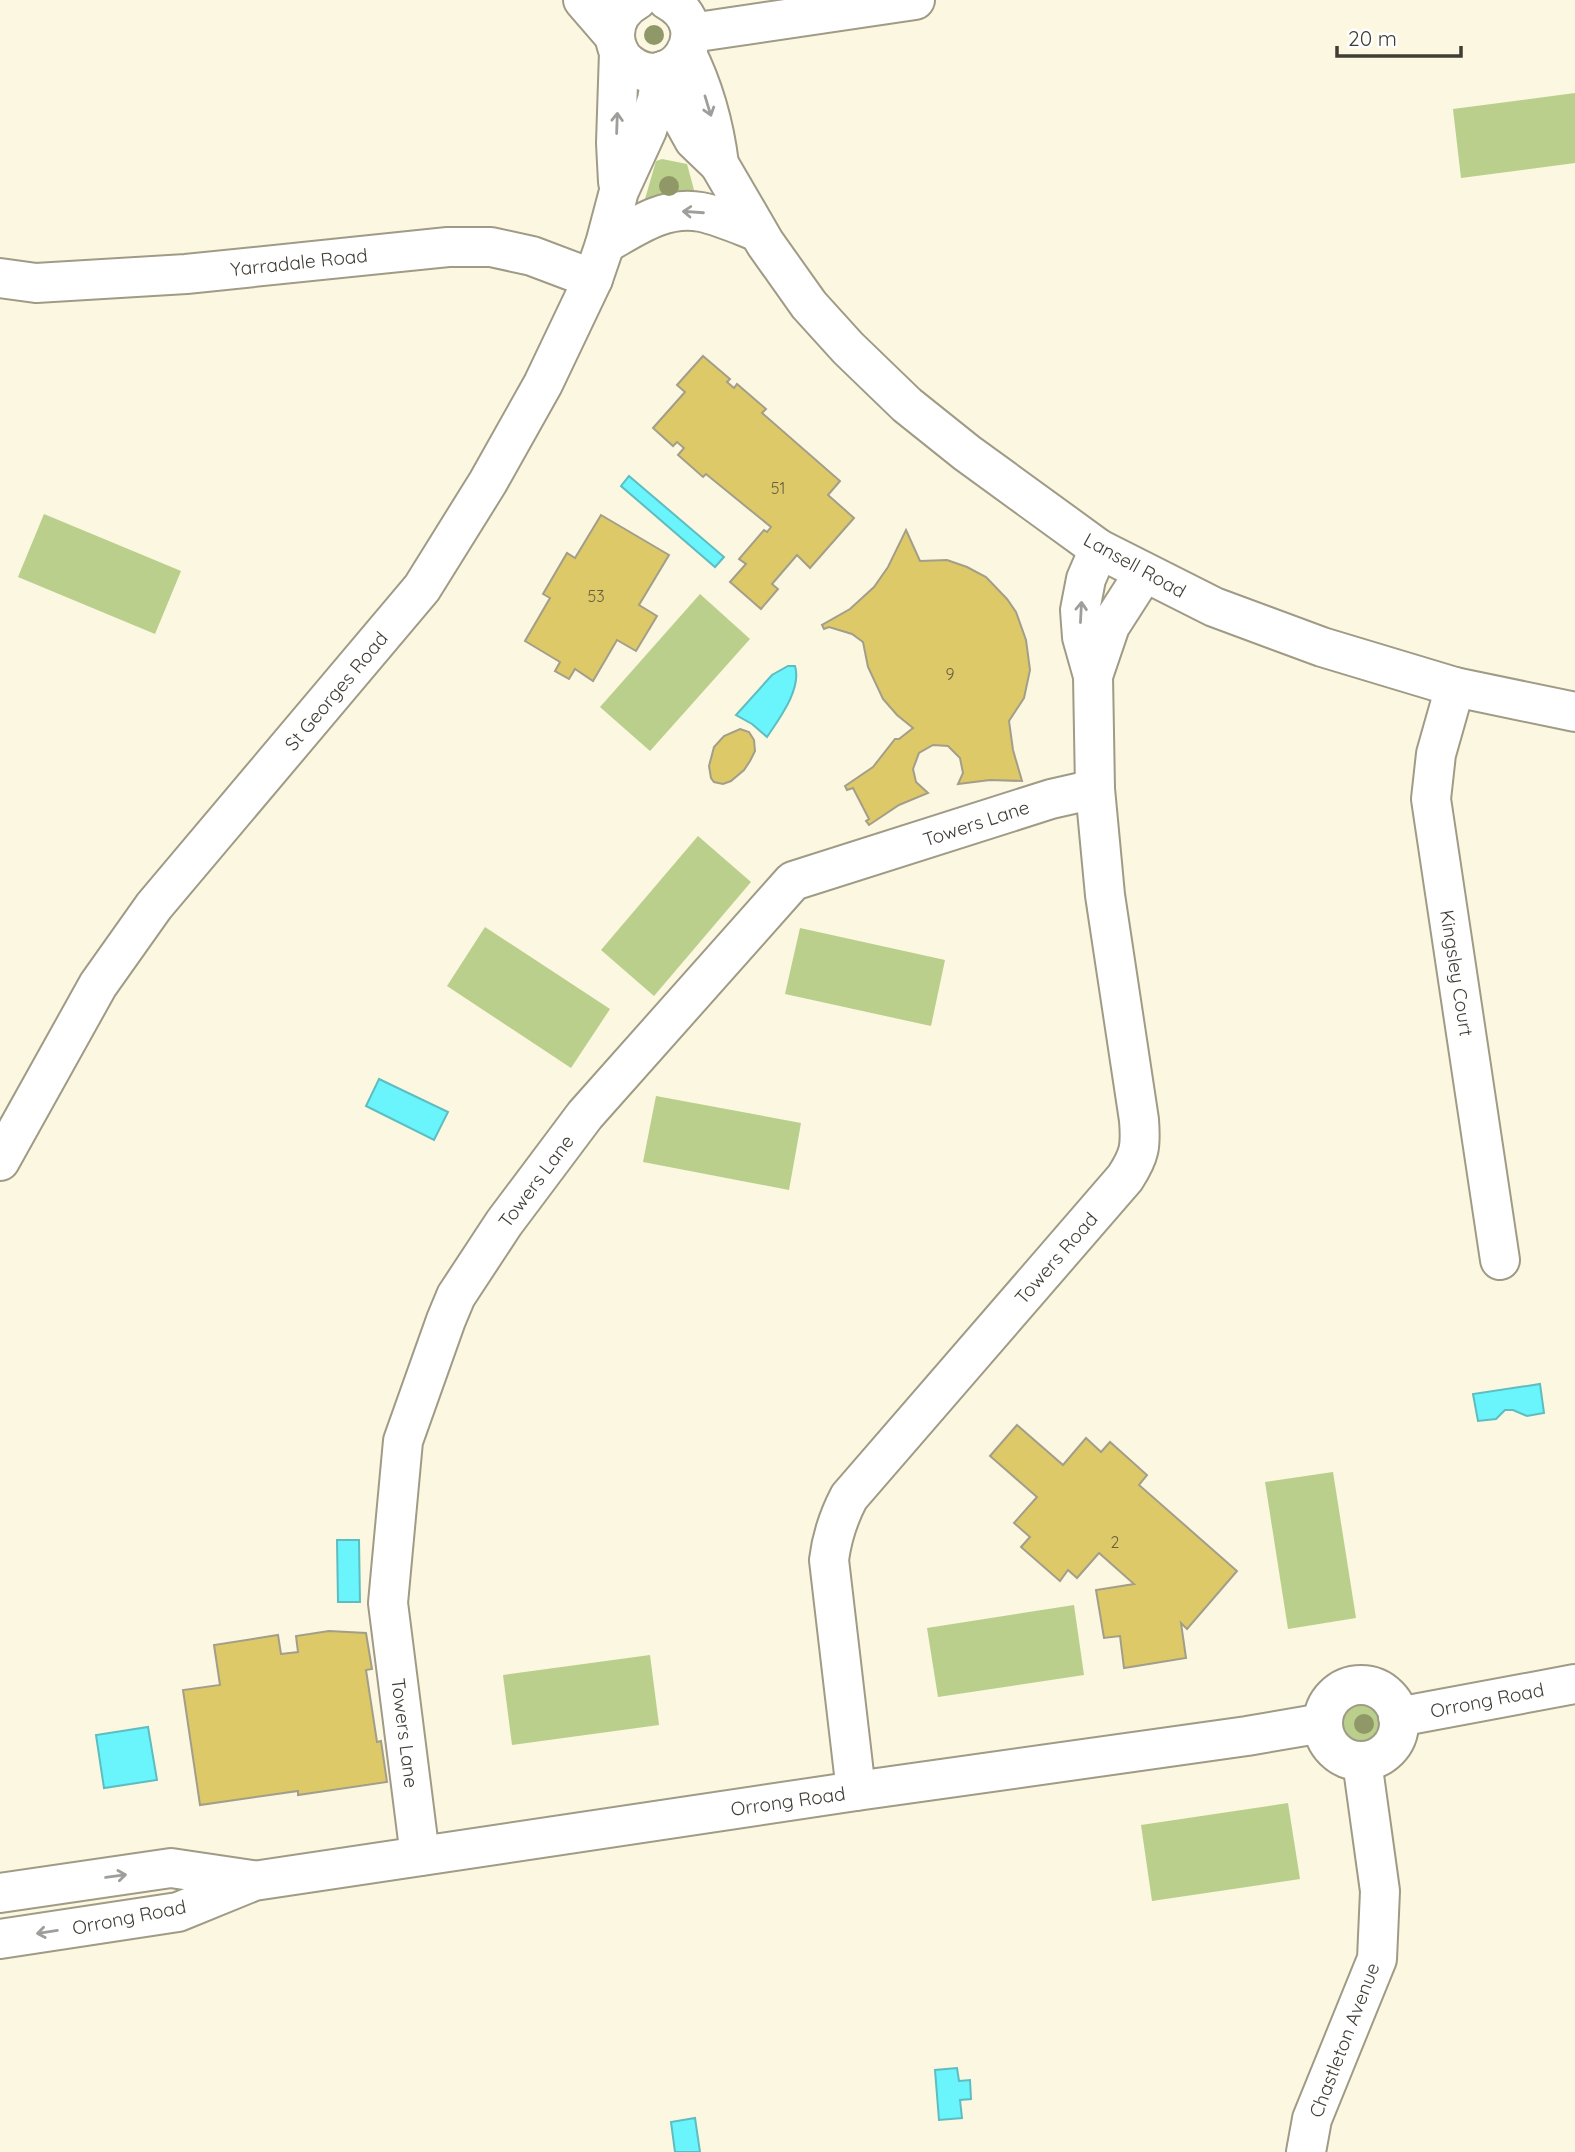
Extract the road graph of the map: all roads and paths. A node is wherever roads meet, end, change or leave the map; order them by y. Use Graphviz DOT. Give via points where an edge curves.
graph roads {
  1 [pos="583,0"];
  2 [pos="915,0"];
  3 [pos="664,24"];
  4 [pos="617,44"];
  5 [pos="619,191"];
  6 [pos="758,232"];
  7 [pos="599,262"];
  8 [pos="0,278"];
  9 [pos="1099,550"];
  10 [pos="1144,573"];
  11 [pos="1093,676"];
  12 [pos="1455,687"];
  13 [pos="1575,712"];
  14 [pos="1095,789"];
  15 [pos="0,1161"];
  16 [pos="1500,1260"];
  17 [pos="1575,1684"];
  18 [pos="1398,1717"];
  19 [pos="1323,1723"];
  20 [pos="1362,1761"];
  21 [pos="856,1791"];
  22 [pos="420,1856"];
  23 [pos="254,1881"];
  24 [pos="0,1893"];
  25 [pos="0,1939"];
  26 [pos="1306,2152"];
  1 -- 4 [label="street"];
  2 -- 3 [label="street"];
  3 -- 4 [label="street" via="620,16"];
  3 -- 4 [label="street" via="649,73 626,62"];
  3 -- 5 [label="street, St Georges Road" via="657,100"];
  3 -- 6 [label="street, Lansell Road" via="700,81 715,130 719,164"];
  5 -- 4 [label="street, St Georges Road, one-way"];
  5 -- 7 [label="street, St Georges Road"];
  6 -- 7 [label="street, one-way" via="703,212 666,213 654,217"];
  6 -- 9 [label="street, Lansell Road" via="808,305 907,405"];
  7 -- 8 [label="street, Yarradale Road" via="491,247 435,248 186,274 36,283"];
  7 -- 15 [label="street, St Georges Road" via="543,384 422,588 155,906 98,985"];
  9 -- 10 [label="street, Lansell Road"];
  11 -- 9 [label="street, Towers Road, one-way" via="1080,610 1086,579"];
  10 -- 11 [label="street, Towers Road" via="1110,626"];
  10 -- 12 [label="street, Lansell Road" via="1262,625"];
  11 -- 14 [label="street, Towers Road"];
  12 -- 13 [label="street, Lansell Road"];
  12 -- 16 [label="street, Kingsley Court" via="1436,754 1431,799"];
  14 -- 21 [label="street, Towers Road" via="1141,1147 1125,1178 849,1497 838,1518 829,1560"];
  14 -- 22 [label="street, Towers Lane" via="793,881 585,1115 456,1296 403,1441 387,1603"];
  17 -- 18 [label="street, Orrong Road"];
  18 -- 19 [label="street" via="1394,1705 1376,1688 1351,1686 1331,1700"];
  18 -- 20 [label="street" via="1390,1747 1382,1755"];
  19 -- 20 [label="street" via="1330,1746 1350,1760"];
  19 -- 21 [label="street, Orrong Road"];
  20 -- 26 [label="street, Chastleton Avenue" via="1380,1891 1377,1959 1312,2119"];
  21 -- 22 [label="street, Orrong Road"];
  22 -- 23 [label="street, Orrong Road"];
  24 -- 23 [label="street, Orrong Road, one-way" via="171,1868"];
  23 -- 25 [label="street, Orrong Road, one-way" via="178,1912"];
}
